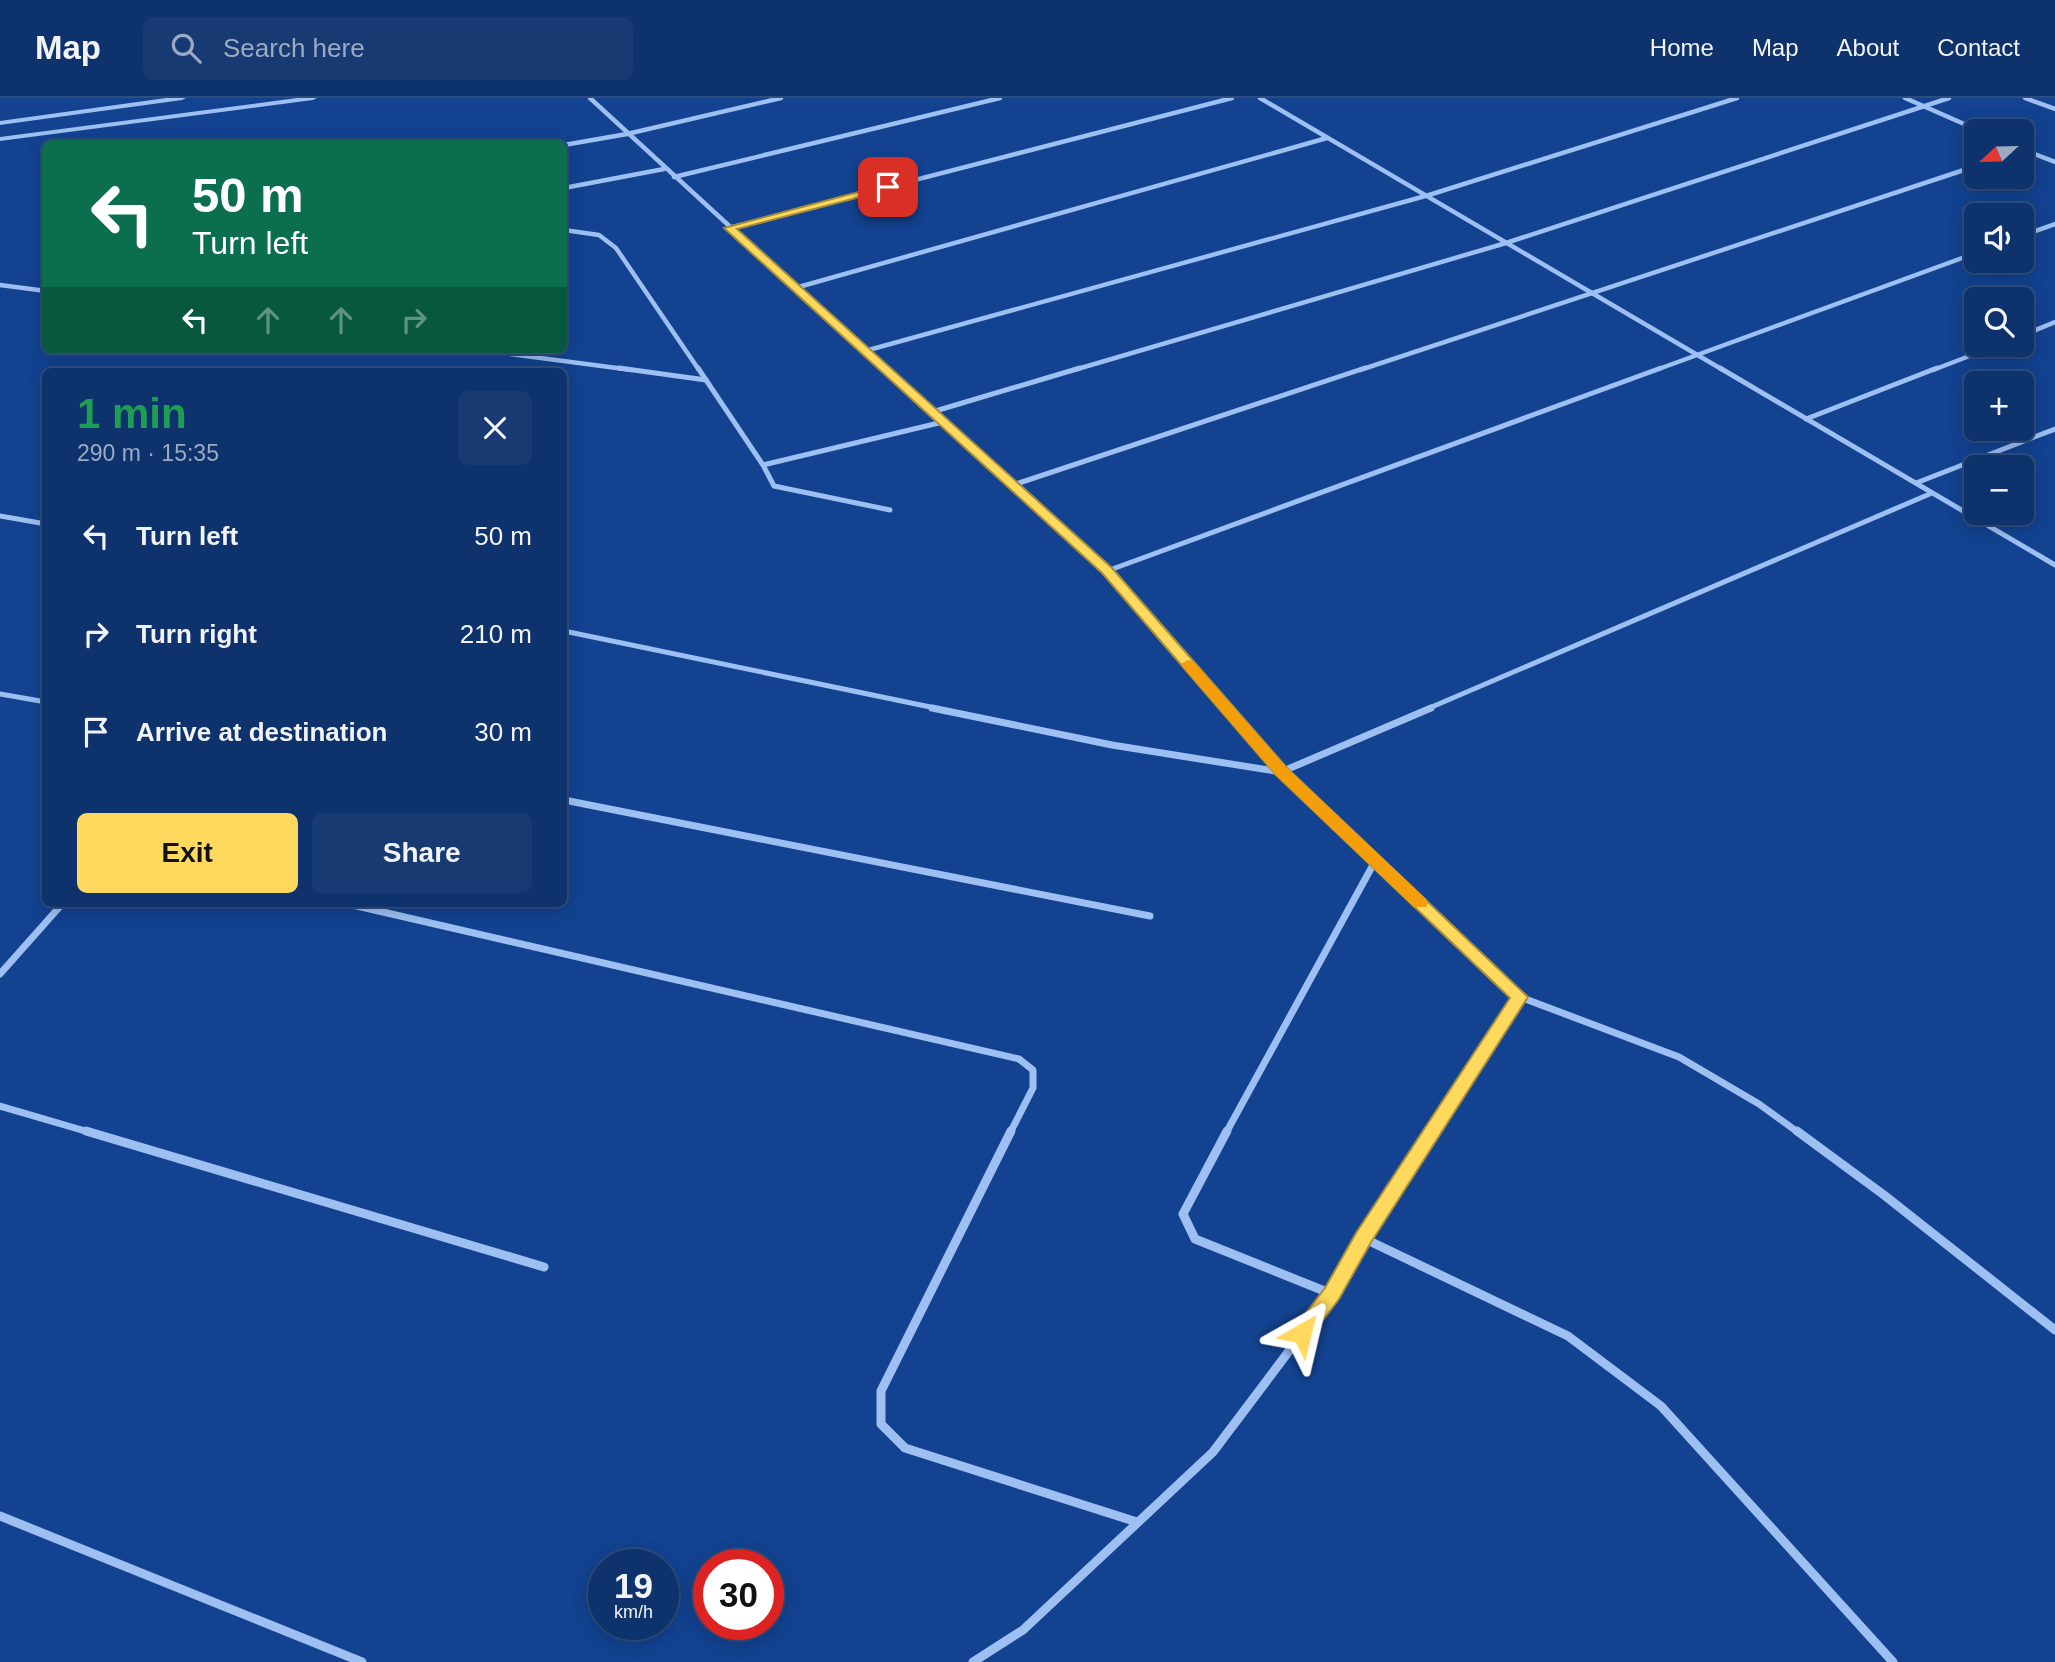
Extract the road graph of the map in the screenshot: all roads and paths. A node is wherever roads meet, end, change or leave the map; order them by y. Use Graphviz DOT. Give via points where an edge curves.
graph roads {
  1 [pos="182,98"];
  2 [pos="307,98"];
  3 [pos="313,98"];
  4 [pos="590,98"];
  5 [pos="781,98"];
  6 [pos="1000,98"];
  7 [pos="1232,98"];
  8 [pos="1260,98"];
  9 [pos="1737,98"];
  10 [pos="1905,98"];
  11 [pos="1949,98"];
  12 [pos="2025,98"];
  13 [pos="1921,106"];
  14 [pos="2055,109"];
  15 [pos="0,123"];
  16 [pos="1964,124"];
  17 [pos="626,134"];
  18 [pos="1327,137"];
  19 [pos="0,139"];
  20 [pos="567,144"];
  21 [pos="2034,154"];
  22 [pos="2055,162"];
  23 [pos="664,169"];
  24 [pos="1964,170"];
  25 [pos="674,177"];
  26 [pos="567,187"];
  27 [pos="1429,195"];
  28 [pos="2055,224"];
  29 [pos="729,228"];
  30 [pos="567,230"];
  31 [pos="2034,231"];
  32 [pos="1506,243"];
  33 [pos="1964,257"];
  34 [pos="0,285"];
  35 [pos="795,288"];
  36 [pos="42,291"];
  37 [pos="1593,294"];
  38 [pos="2055,322"];
  39 [pos="2034,330"];
  40 [pos="864,351"];
  41 [pos="510,354"];
  42 [pos="1695,354"];
  43 [pos="1967,357"];
  44 [pos="706,380"];
  45 [pos="932,412"];
  46 [pos="1807,419"];
  47 [pos="943,422"];
  48 [pos="2055,429"];
  49 [pos="764,466"];
  50 [pos="1916,483"];
  51 [pos="1013,485"];
  52 [pos="1932,493"];
  53 [pos="890,510"];
  54 [pos="0,516"];
  55 [pos="42,523"];
  56 [pos="2055,565"];
  57 [pos="1107,571"];
  58 [pos="567,632"];
  59 [pos="0,694"];
  60 [pos="42,701"];
  61 [pos="1281,772"];
  62 [pos="567,801"];
  63 [pos="1374,863"];
  64 [pos="59,907"];
  65 [pos="361,907"];
  66 [pos="1150,916"];
  67 [pos="0,974"];
  68 [pos="1520,997"];
  69 [pos="0,1106"];
  70 [pos="1363,1238"];
  71 [pos="544,1267"];
  72 [pos="1332,1294"];
  73 [pos="2055,1330"];
  74 [pos="0,1516"];
  75 [pos="1137,1522"];
  76 [pos="362,1662"];
  77 [pos="973,1662"];
  78 [pos="1893,1662"];
  1 -- 15 [label="street"];
  2 -- 3 [label="street"];
  2 -- 19 [label="street"];
  4 -- 17 [label="street"];
  5 -- 17 [label="street"];
  6 -- 25 [label="street"];
  7 -- 29 [label="street"];
  8 -- 18 [label="street"];
  9 -- 27 [label="street"];
  10 -- 13 [label="street"];
  11 -- 13 [label="street"];
  12 -- 14 [label="street"];
  13 -- 16 [label="street"];
  13 -- 32 [label="street"];
  17 -- 20 [label="street"];
  17 -- 23 [label="street"];
  18 -- 27 [label="street"];
  18 -- 35 [label="street"];
  21 -- 22 [label="street"];
  23 -- 25 [label="street"];
  23 -- 26 [label="street"];
  24 -- 37 [label="street"];
  25 -- 29 [label="street"];
  27 -- 32 [label="street"];
  27 -- 40 [label="street"];
  28 -- 31 [label="street"];
  29 -- 35 [label="street"];
  30 -- 44 [label="street" via="599,235 616,248"];
  32 -- 37 [label="street"];
  32 -- 45 [label="street"];
  33 -- 42 [label="street"];
  34 -- 36 [label="street"];
  35 -- 40 [label="street"];
  37 -- 42 [label="street"];
  37 -- 51 [label="street"];
  38 -- 39 [label="street"];
  40 -- 45 [label="street"];
  41 -- 44 [label="street"];
  42 -- 46 [label="street"];
  42 -- 57 [label="street"];
  43 -- 46 [label="street"];
  44 -- 49 [label="street"];
  45 -- 47 [label="street"];
  46 -- 50 [label="street"];
  47 -- 49 [label="street"];
  47 -- 51 [label="street"];
  48 -- 50 [label="street"];
  49 -- 53 [label="street" via="774,485 781,488"];
  50 -- 52 [label="street"];
  51 -- 57 [label="street"];
  52 -- 56 [label="street"];
  52 -- 61 [label="street"];
  54 -- 55 [label="street"];
  57 -- 61 [label="street"];
  58 -- 61 [label="street" via="1112,745"];
  59 -- 60 [label="street"];
  61 -- 63 [label="street"];
  62 -- 66 [label="street"];
  63 -- 68 [label="street"];
  63 -- 72 [label="street" via="1183,1214 1195,1239"];
  64 -- 67 [label="street"];
  65 -- 75 [label="street" via="1019,1059 1033,1070 1033,1088 881,1391 881,1424 905,1448"];
  68 -- 70 [label="street"];
  68 -- 73 [label="street" via="1679,1058 1759,1104 1884,1195"];
  69 -- 71 [label="street"];
  70 -- 72 [label="street"];
  70 -- 78 [label="street" via="1568,1336 1661,1406"];
  72 -- 75 [label="street" via="1213,1452"];
  74 -- 76 [label="street"];
  75 -- 77 [label="street" via="1023,1630"];
}
